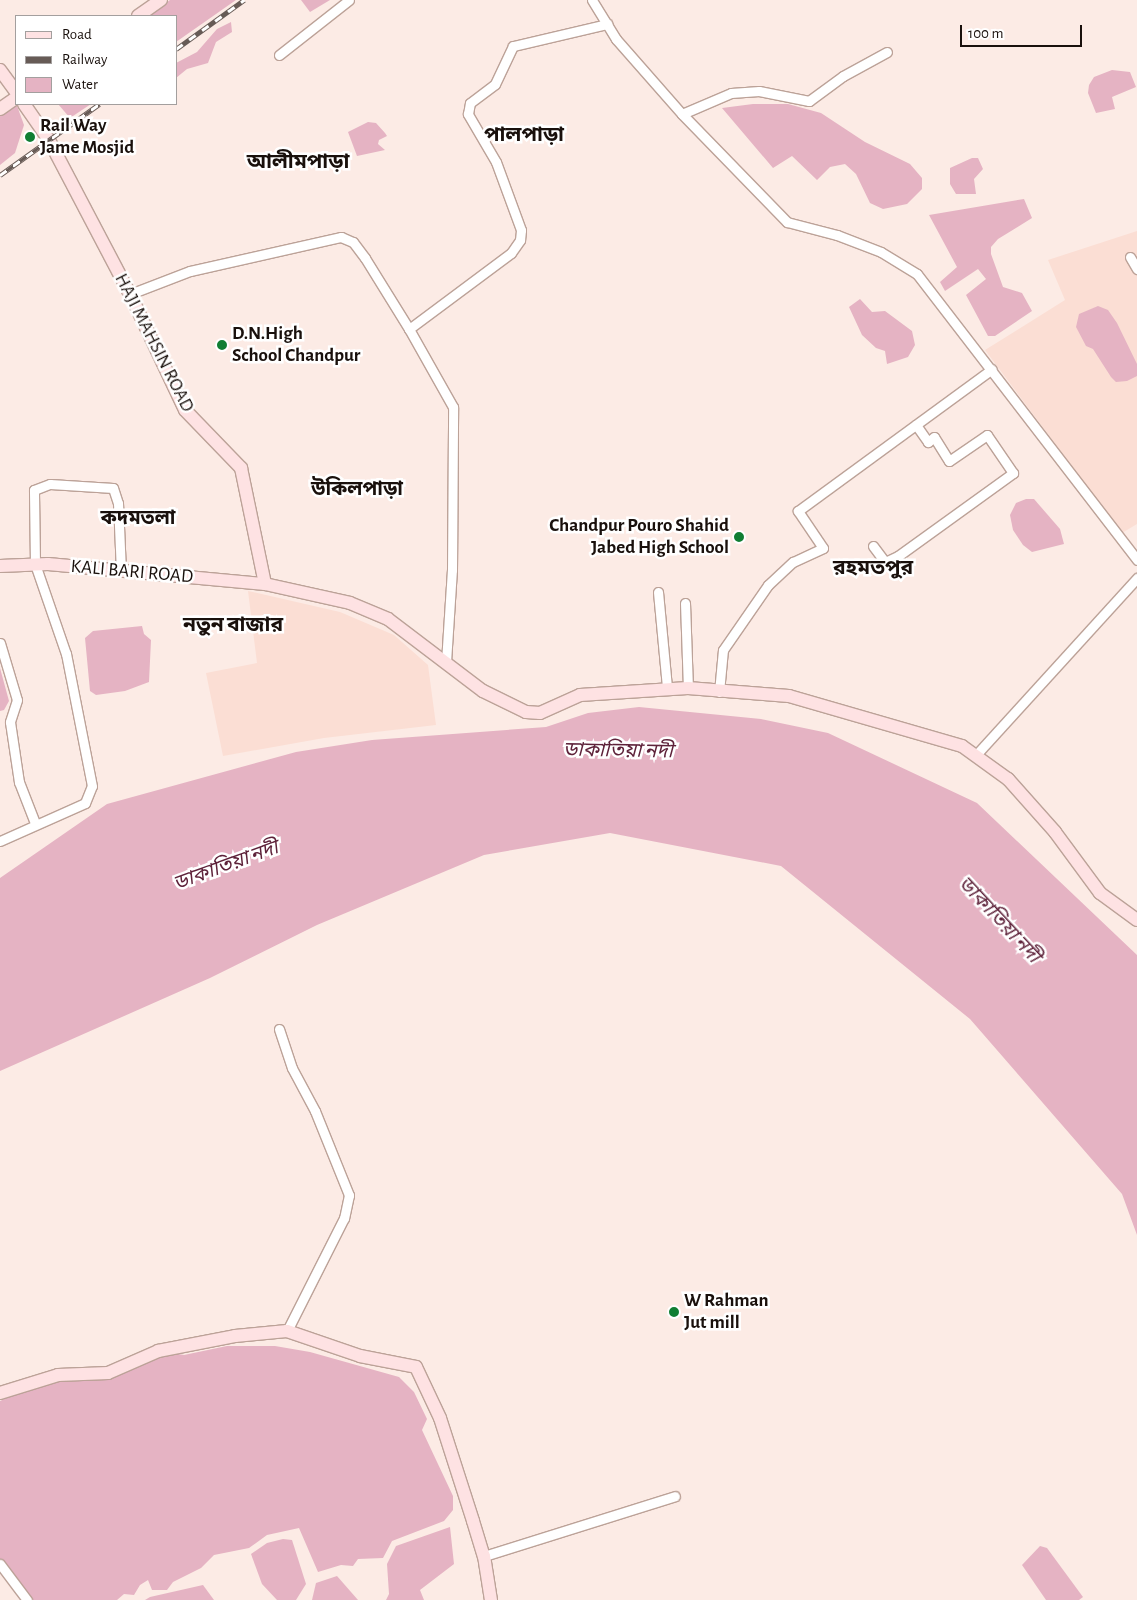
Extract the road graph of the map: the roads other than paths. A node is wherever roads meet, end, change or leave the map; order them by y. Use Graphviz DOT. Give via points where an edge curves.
graph roads {
  1 [pos="161,0"];
  2 [pos="349,0"];
  3 [pos="592,0"];
  4 [pos="139,15"];
  5 [pos="607,24"];
  6 [pos="887,52"];
  7 [pos="279,55"];
  8 [pos="0,70"];
  9 [pos="15,91"];
  10 [pos="15,99"];
  11 [pos="25,105"];
  12 [pos="0,109"];
  13 [pos="682,114"];
  14 [pos="1130,257"];
  15 [pos="1137,270"];
  16 [pos="130,294"];
  17 [pos="409,329"];
  18 [pos="992,369"];
  19 [pos="916,425"];
  20 [pos="873,546"];
  21 [pos="1137,560"];
  22 [pos="35,564"];
  23 [pos="0,566"];
  24 [pos="121,570"];
  25 [pos="1137,578"];
  26 [pos="264,584"];
  27 [pos="658,592"];
  28 [pos="685,603"];
  29 [pos="0,643"];
  30 [pos="446,662"];
  31 [pos="667,688"];
  32 [pos="688,688"];
  33 [pos="719,692"];
  34 [pos="976,756"];
  35 [pos="35,823"];
  36 [pos="0,841"];
  37 [pos="1137,920"];
  38 [pos="279,1029"];
  39 [pos="287,1331"];
  40 [pos="0,1393"];
  41 [pos="675,1496"];
  42 [pos="484,1556"];
  43 [pos="0,1564"];
  44 [pos="27,1600"];
  45 [pos="491,1600"];
  1 -- 4 [label="main road"];
  2 -- 7 [label="street"];
  3 -- 5 [label="street"];
  5 -- 13 [label="street" via="616,39"];
  5 -- 17 [label="street" via="513,46 495,84 470,103 468,114 499,171 520,230 520,240 511,253"];
  6 -- 13 [label="street" via="843,76 810,101 758,91 731,93"];
  8 -- 9 [label="main road"];
  10 -- 12 [label="main road"];
  11 -- 16 [label="main road, HAJI MAHSIN ROAD" via="49,140"];
  13 -- 18 [label="street" via="787,222 837,235 881,252 917,274"];
  14 -- 15 [label="street"];
  16 -- 17 [label="street" via="190,271 341,238 353,242 365,258"];
  16 -- 26 [label="main road, HAJI MAHSIN ROAD" via="185,410 241,468"];
  17 -- 30 [label="street" via="453,407 452,570"];
  18 -- 19 [label="street"];
  18 -- 21 [label="street"];
  19 -- 20 [label="street" via="928,442 934,437 949,461 987,434 1013,473 898,556 885,562"];
  19 -- 33 [label="street" via="798,511 823,548 793,562 768,585 723,650"];
  22 -- 23 [label="main road, KALI BARI ROAD"];
  22 -- 24 [label="main road, KALI BARI ROAD"];
  22 -- 24 [label="street" via="34,490 50,484 107,486 117,494"];
  22 -- 35 [label="street" via="66,654 92,786 85,803"];
  24 -- 26 [label="main road, KALI BARI ROAD"];
  25 -- 34 [label="street"];
  26 -- 30 [label="main road, KALI BARI ROAD" via="371,611"];
  27 -- 31 [label="street"];
  28 -- 32 [label="street"];
  29 -- 35 [label="street" via="17,700 10,722 19,782"];
  30 -- 31 [label="main road, KALI BARI ROAD" via="483,691 526,712 540,713 580,695"];
  31 -- 32 [label="main road, KALI BARI ROAD"];
  32 -- 33 [label="main road, KALI BARI ROAD"];
  33 -- 34 [label="main road, KALI BARI ROAD" via="789,696 962,746"];
  34 -- 37 [label="main road, KALI BARI ROAD" via="1008,779 1055,832 1100,893"];
  35 -- 36 [label="street"];
  38 -- 39 [label="street" via="292,1068 315,1111 349,1195 344,1218"];
  39 -- 40 [label="main road" via="235,1336 158,1351 108,1373 58,1375"];
  39 -- 42 [label="main road" via="360,1356 416,1367 440,1418"];
  41 -- 42 [label="street"];
  42 -- 45 [label="main road"];
  43 -- 44 [label="street"];
}
